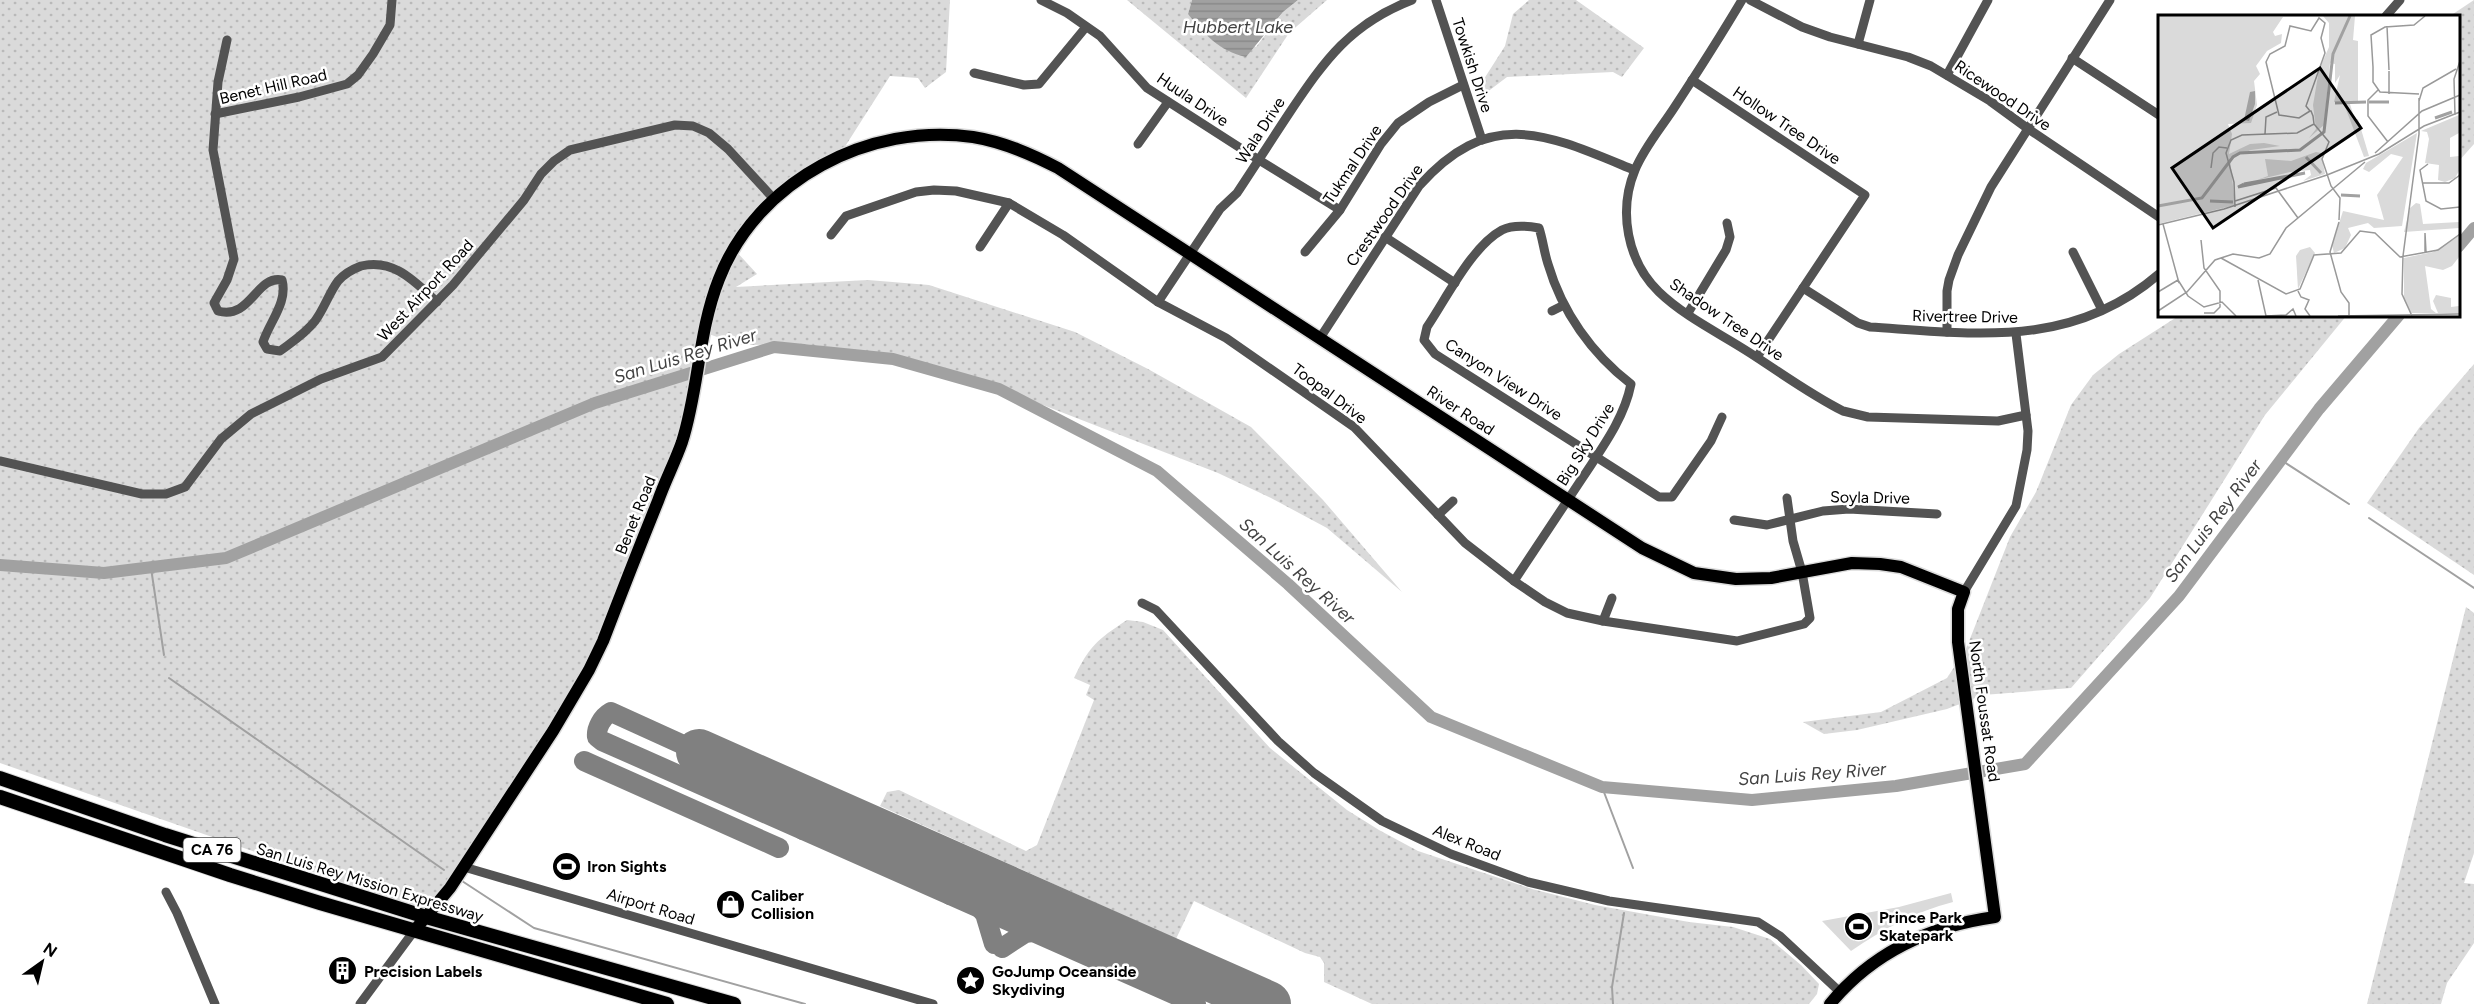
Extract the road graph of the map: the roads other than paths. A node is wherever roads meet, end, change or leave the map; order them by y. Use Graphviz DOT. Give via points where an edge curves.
graph roads {
  1 [pos="392,0"];
  2 [pos="1041,0"];
  3 [pos="1412,0"];
  4 [pos="1436,0"];
  5 [pos="1742,0"];
  6 [pos="1750,0"];
  7 [pos="1870,0"];
  8 [pos="1988,0"];
  9 [pos="2110,0"];
  10 [pos="2400,0"];
  11 [pos="2387,15"];
  12 [pos="1086,27"];
  13 [pos="227,40"];
  14 [pos="1858,44"];
  15 [pos="2072,58"];
  16 [pos="974,73"];
  17 [pos="1947,75"];
  18 [pos="1692,80"];
  19 [pos="1462,85"];
  20 [pos="1168,102"];
  21 [pos="215,114"];
  22 [pos="2158,114"];
  23 [pos="2027,128"];
  24 [pos="972,137"];
  25 [pos="1482,140"];
  26 [pos="1138,144"];
  27 [pos="1258,160"];
  28 [pos="1635,170"];
  29 [pos="773,198"];
  30 [pos="1009,203"];
  31 [pos="1340,210"];
  32 [pos="2158,216"];
  33 [pos="1727,223"];
  34 [pos="1539,228"];
  35 [pos="831,235"];
  36 [pos="1385,237"];
  37 [pos="980,247"];
  38 [pos="1305,252"];
  39 [pos="2073,252"];
  40 [pos="1189,253"];
  41 [pos="2158,275"];
  42 [pos="1455,283"];
  43 [pos="1803,288"];
  44 [pos="437,302"];
  45 [pos="1158,302"];
  46 [pos="1564,304"];
  47 [pos="2102,310"];
  48 [pos="1552,311"];
  49 [pos="1688,313"];
  50 [pos="1947,332"];
  51 [pos="2016,334"];
  52 [pos="1320,338"];
  53 [pos="1757,357"];
  54 [pos="2026,415"];
  55 [pos="1722,417"];
  56 [pos="1596,457"];
  57 [pos="0,461"];
  58 [pos="1787,498"];
  59 [pos="1568,500"];
  60 [pos="1453,501"];
  61 [pos="1937,514"];
  62 [pos="1438,515"];
  63 [pos="1790,519"];
  64 [pos="1734,520"];
  65 [pos="1802,572"];
  66 [pos="1514,580"];
  67 [pos="1964,592"];
  68 [pos="1612,598"];
  69 [pos="1142,603"];
  70 [pos="1603,621"];
  71 [pos="0,778"];
  72 [pos="0,797"];
  73 [pos="464,867"];
  74 [pos="166,892"];
  75 [pos="426,917"];
  76 [pos="414,931"];
  77 [pos="1840,992"];
  78 [pos="215,1004"];
  79 [pos="360,1004"];
  80 [pos="667,1004"];
  81 [pos="734,1004"];
  82 [pos="933,1004"];
  83 [pos="1830,1004"];
  1 -- 21 [label="street, Benet Hill Road" via="390,25 358,75 346,84"];
  2 -- 12 [label="street, Huula Drive"];
  3 -- 27 [label="street, Wala Drive" via="1382,13 1337,48"];
  4 -- 19 [label="street, Towkish Drive"];
  5 -- 18 [label="street, Shadow Tree Drive"];
  6 -- 14 [label="street, Ricewood Drive" via="1802,27"];
  7 -- 14 [label="street"];
  8 -- 17 [label="street"];
  9 -- 15 [label="street"];
  10 -- 11 [label="street"];
  12 -- 16 [label="street" via="1039,84 1024,85"];
  12 -- 20 [label="street, Huula Drive" via="1118,54 1147,88"];
  13 -- 21 [label="street, Benet Hill Road"];
  14 -- 17 [label="street, Ricewood Drive" via="1908,57"];
  15 -- 22 [label="street"];
  15 -- 23 [label="street"];
  17 -- 23 [label="street, Ricewood Drive"];
  18 -- 28 [label="street, Shadow Tree Drive"];
  18 -- 43 [label="street, Hollow Tree Drive" via="1865,195"];
  19 -- 25 [label="street, Towkish Drive"];
  19 -- 31 [label="street, Tukmal Drive" via="1398,123"];
  20 -- 26 [label="street"];
  20 -- 27 [label="street, Huula Drive"];
  21 -- 44 [label="street, Benet Hill Road" via="213,150 234,259 214,303 218,311 228,314 238,310 267,282 282,280 283,300 263,342 267,349 280,351 316,320 339,280 353,268 387,265"];
  23 -- 32 [label="street, Ricewood Drive"];
  23 -- 50 [label="street" via="1991,187 1959,255 1947,291"];
  24 -- 29 [label="main road, Benet Road" via="911,136 867,146 809,172"];
  24 -- 40 [label="main road, River Road" via="1029,152"];
  25 -- 28 [label="street, Crestwood Drive" via="1512,135 1550,137"];
  25 -- 36 [label="street, Crestwood Drive" via="1435,168"];
  27 -- 31 [label="street, Huula Drive"];
  27 -- 40 [label="street, Wala Drive" via="1238,193 1220,209"];
  28 -- 49 [label="street, Shadow Tree Drive" via="1626,213 1630,243 1654,286"];
  29 -- 44 [label="street, West Airport Road" via="728,149 693,126 675,125 570,150 541,174 524,200"];
  29 -- 73 [label="main road, Benet Road" via="744,232 720,276 703,332 682,441 603,641 553,731"];
  30 -- 35 [label="street, Toopal Drive" via="956,191 916,192 846,216"];
  30 -- 37 [label="street"];
  30 -- 45 [label="street, Toopal Drive" via="1063,235"];
  31 -- 38 [label="street, Tukmal Drive"];
  33 -- 49 [label="street" via="1730,237 1726,250"];
  34 -- 42 [label="street, Canyon View Drive" via="1504,229 1483,244"];
  34 -- 46 [label="street, Big Sky Drive"];
  36 -- 42 [label="street"];
  36 -- 52 [label="street, Crestwood Drive"];
  39 -- 47 [label="street"];
  40 -- 45 [label="street, Wala Drive"];
  40 -- 52 [label="main road, River Road"];
  41 -- 47 [label="street, Rivertree Drive"];
  42 -- 56 [label="street, Canyon View Drive" via="1427,327 1425,340 1435,354"];
  43 -- 50 [label="street, Rivertree Drive" via="1870,327"];
  43 -- 53 [label="street"];
  44 -- 57 [label="street, West Airport Road" via="382,357 321,379 251,414 221,439 185,487 166,494 142,494"];
  45 -- 62 [label="street, Toopal Drive" via="1226,338 1334,411"];
  46 -- 48 [label="street"];
  46 -- 56 [label="street, Big Sky Drive" via="1591,346 1631,384 1627,404"];
  47 -- 51 [label="street, Rivertree Drive" via="2069,323"];
  49 -- 53 [label="street, Shadow Tree Drive"];
  50 -- 51 [label="street, Rivertree Drive"];
  51 -- 54 [label="street, North Foussat Road"];
  52 -- 59 [label="main road, River Road"];
  53 -- 54 [label="street, Shadow Tree Drive" via="1829,404 1868,417 1998,421"];
  54 -- 67 [label="street, North Foussat Road" via="2027,450 2016,506"];
  55 -- 56 [label="street, Canyon View Drive" via="1711,441 1672,497 1659,497"];
  56 -- 59 [label="street, Big Sky Drive"];
  58 -- 63 [label="street"];
  59 -- 65 [label="main road, River Road" via="1642,548 1694,573 1736,579"];
  59 -- 66 [label="street, Big Sky Drive"];
  60 -- 62 [label="street"];
  61 -- 63 [label="street, Soyla Drive" via="1849,509"];
  62 -- 66 [label="street, Toopal Drive" via="1465,543"];
  63 -- 64 [label="street, Soyla Drive" via="1767,525"];
  63 -- 65 [label="street"];
  65 -- 67 [label="main road, River Road" via="1852,563 1901,567"];
  65 -- 70 [label="street, Toopal Drive" via="1810,618 1804,624 1737,641"];
  66 -- 70 [label="street, Toopal Drive" via="1568,613"];
  67 -- 77 [label="main road, North Foussat Road" via="1958,609 1958,642 1995,917 1961,922 1900,945"];
  68 -- 70 [label="street"];
  69 -- 77 [label="street, Alex Road" via="1156,610 1278,741 1314,773 1382,821 1451,854 1528,882 1609,901 1758,922 1780,936"];
  71 -- 75 [label="highway, San Luis Rey Mission Expressway / CA 76"];
  72 -- 76 [label="highway, San Luis Rey Mission Expressway / CA 76" via="230,875"];
  73 -- 75 [label="main road, Benet Road"];
  73 -- 82 [label="street, Airport Road"];
  74 -- 78 [label="street"];
  75 -- 76 [label="main road, Benet Road"];
  75 -- 81 [label="highway, San Luis Rey Mission Expressway / CA 76"];
  76 -- 79 [label="street, Benet Road"];
  76 -- 80 [label="highway, San Luis Rey Mission Expressway / CA 76"];
  77 -- 83 [label="main road, North Foussat Road"];
}
